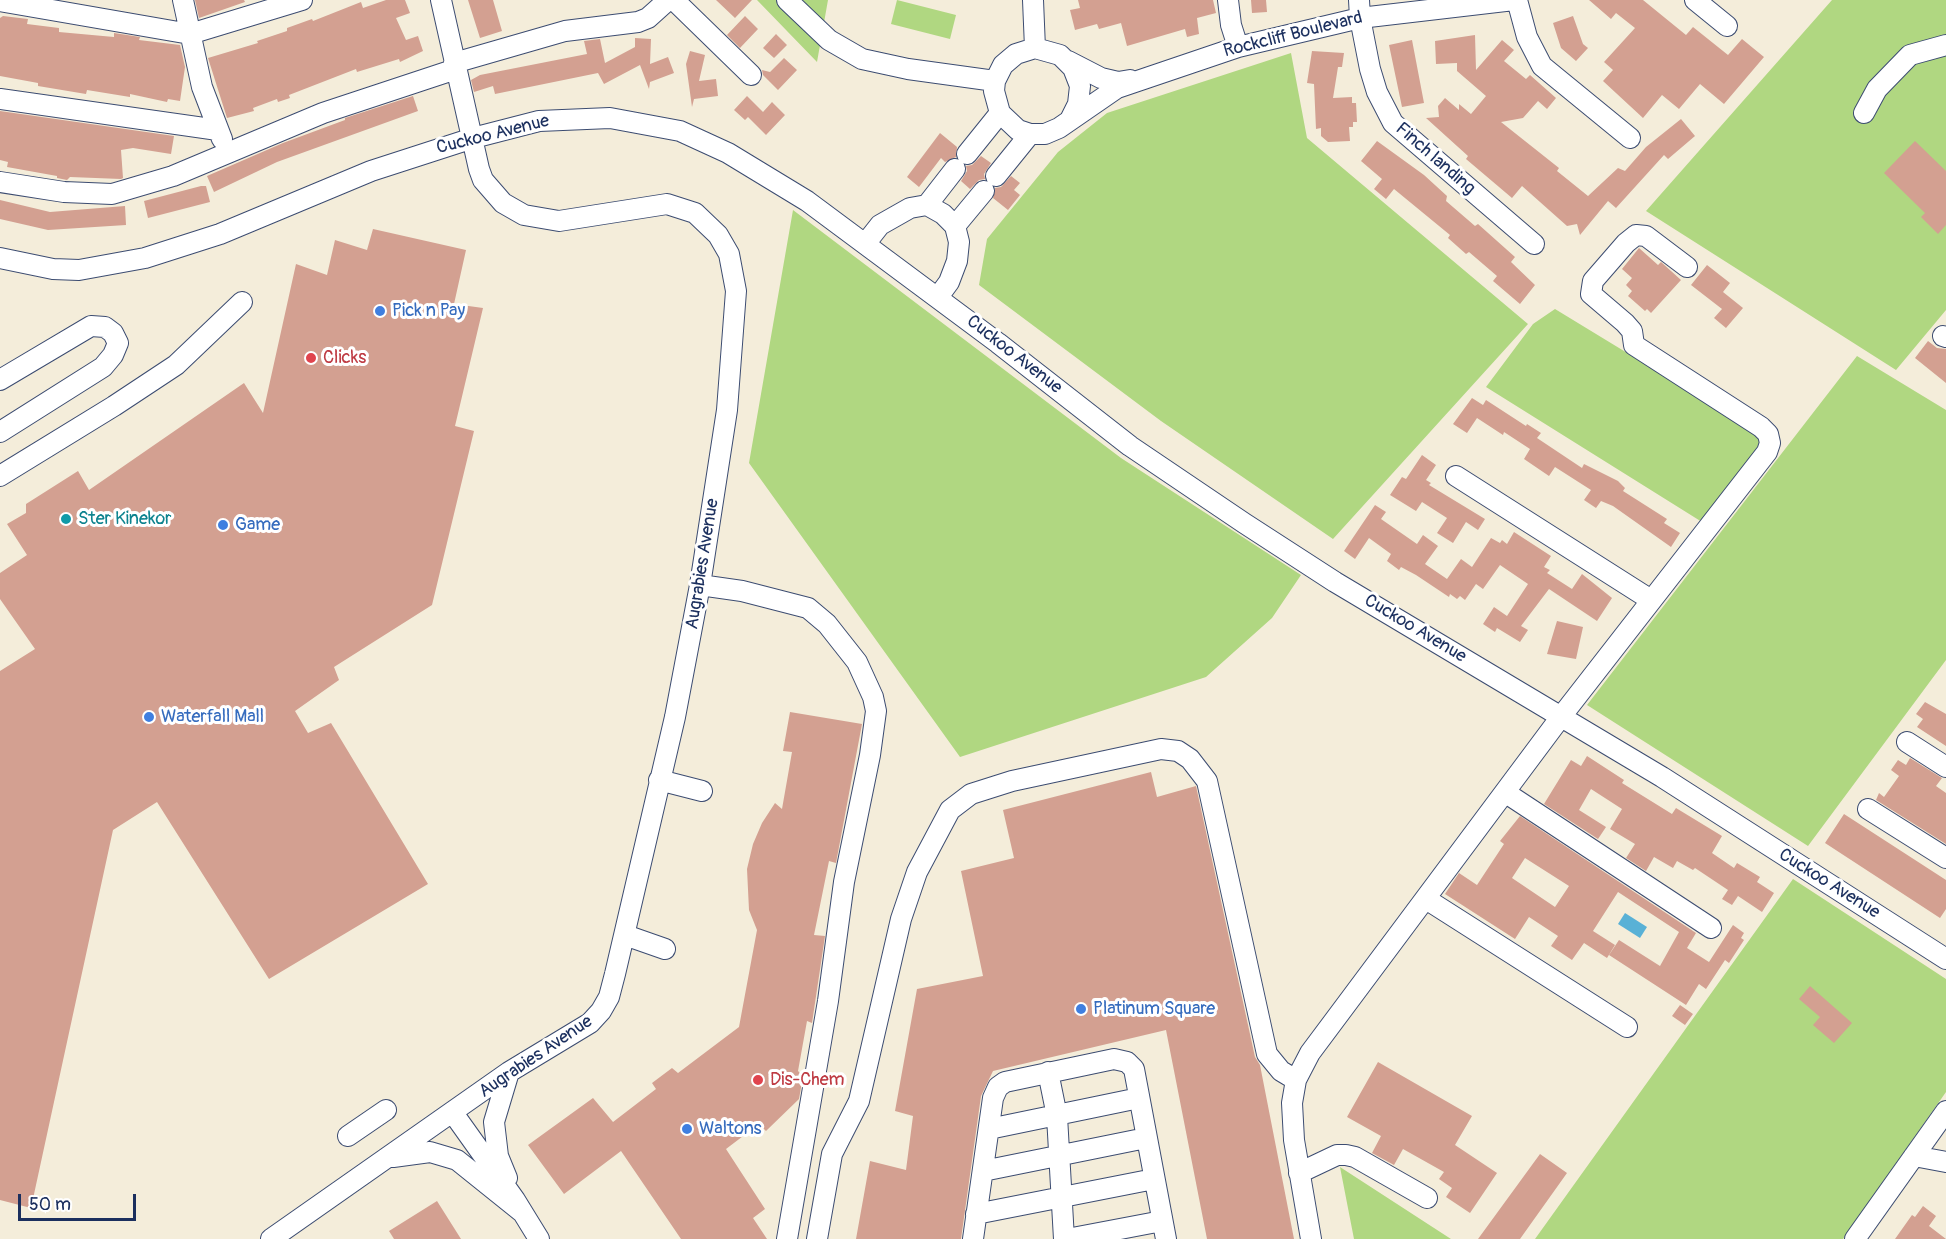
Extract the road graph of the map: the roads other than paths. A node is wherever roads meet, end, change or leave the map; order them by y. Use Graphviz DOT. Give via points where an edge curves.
graph roads {
  1 [pos="183,0"];
  2 [pos="302,0"];
  3 [pos="441,0"];
  4 [pos="668,0"];
  5 [pos="674,0"];
  6 [pos="787,0"];
  7 [pos="1033,0"];
  8 [pos="1228,0"];
  9 [pos="1516,0"];
  10 [pos="1695,0"];
  11 [pos="0,1"];
  12 [pos="1359,9"];
  13 [pos="1727,26"];
  14 [pos="190,34"];
  15 [pos="1946,45"];
  16 [pos="1238,47"];
  17 [pos="1035,48"];
  18 [pos="1067,61"];
  19 [pos="455,66"];
  20 [pos="751,75"];
  21 [pos="1147,77"];
  22 [pos="995,81"];
  23 [pos="0,99"];
  24 [pos="1000,113"];
  25 [pos="1864,113"];
  26 [pos="1071,118"];
  27 [pos="218,129"];
  28 [pos="1030,134"];
  29 [pos="473,138"];
  30 [pos="1630,138"];
  31 [pos="228,153"];
  32 [pos="0,182"];
  33 [pos="927,205"];
  34 [pos="955,226"];
  35 [pos="865,244"];
  36 [pos="1534,244"];
  37 [pos="0,258"];
  38 [pos="1687,267"];
  39 [pos="938,297"];
  40 [pos="242,302"];
  41 [pos="0,380"];
  42 [pos="0,432"];
  43 [pos="0,476"];
  44 [pos="1456,476"];
  45 [pos="700,585"];
  46 [pos="1651,600"];
  47 [pos="1560,718"];
  48 [pos="1907,742"];
  49 [pos="1946,767"];
  50 [pos="659,780"];
  51 [pos="702,791"];
  52 [pos="1506,793"];
  53 [pos="1868,808"];
  54 [pos="1946,858"];
  55 [pos="1426,899"];
  56 [pos="1711,928"];
  57 [pos="625,935"];
  58 [pos="665,948"];
  59 [pos="1946,959"];
  60 [pos="1627,1027"];
  61 [pos="509,1072"];
  62 [pos="1048,1072"];
  63 [pos="1296,1080"];
  64 [pos="1138,1098"];
  65 [pos="386,1110"];
  66 [pos="1946,1111"];
  67 [pos="453,1113"];
  68 [pos="1057,1116"];
  69 [pos="989,1129"];
  70 [pos="348,1136"];
  71 [pos="1146,1138"];
  72 [pos="1060,1156"];
  73 [pos="1914,1156"];
  74 [pos="388,1158"];
  75 [pos="1946,1162"];
  76 [pos="983,1171"];
  77 [pos="1299,1173"];
  78 [pos="1154,1179"];
  79 [pos="1060,1197"];
  80 [pos="1427,1198"];
  81 [pos="519,1207"];
  82 [pos="976,1214"];
  83 [pos="1164,1230"];
  84 [pos="271,1239"];
  85 [pos="539,1239"];
  86 [pos="787,1239"];
  87 [pos="817,1239"];
  88 [pos="973,1239"];
  89 [pos="1065,1239"];
  90 [pos="1311,1239"];
  91 [pos="1855,1239"];
  1 -- 14 [label="street"];
  2 -- 14 [label="street"];
  3 -- 19 [label="street, Augrabies Avenue"];
  4 -- 19 [label="street" via="638,22 565,31"];
  5 -- 20 [label="street"];
  6 -- 22 [label="street" via="829,40 862,59"];
  7 -- 17 [label="street"];
  8 -- 16 [label="street"];
  9 -- 12 [label="street, Rockcliff Boulevard"];
  9 -- 30 [label="street" via="1527,37 1542,66"];
  10 -- 13 [label="street"];
  11 -- 14 [label="street"];
  12 -- 16 [label="street, Rockcliff Boulevard"];
  12 -- 36 [label="street, Finch landing" via="1377,92 1393,123"];
  14 -- 27 [label="street" via="202,87"];
  15 -- 25 [label="street" via="1910,55 1877,90"];
  16 -- 21 [label="street, Rockcliff Boulevard"];
  17 -- 18 [label="street" via="1051,51"];
  17 -- 22 [label="street" via="1009,59"];
  18 -- 21 [label="street" via="1118,82"];
  18 -- 26 [label="street" via="1080,86"];
  19 -- 29 [label="street, Augrabies Avenue"];
  19 -- 31 [label="street" via="322,113"];
  21 -- 26 [label="street" via="1117,88"];
  22 -- 24 [label="street" via="995,102"];
  23 -- 27 [label="street"];
  24 -- 28 [label="street" via="1008,123"];
  24 -- 33 [label="street"];
  26 -- 28 [label="street" via="1045,134"];
  27 -- 31 [label="street"];
  28 -- 34 [label="street"];
  29 -- 35 [label="street, Cuckoo Avenue" via="539,121 575,118 641,122 680,130 764,174"];
  29 -- 37 [label="street, Cuckoo Avenue" via="371,171 220,234 145,258 79,270"];
  29 -- 45 [label="street, Augrabies Avenue" via="483,180 503,203 524,215 559,221 667,204 695,213 725,246 735,278 736,305 727,410"];
  31 -- 32 [label="street" via="157,182 112,194 64,192"];
  33 -- 34 [label="street"];
  33 -- 35 [label="street" via="894,215"];
  34 -- 39 [label="street" via="959,242 957,261"];
  35 -- 39 [label="street, Cuckoo Avenue"];
  38 -- 46 [label="street" via="1646,236 1636,235 1593,281 1591,294 1632,331 1634,345 1761,427 1770,443 1761,462"];
  39 -- 47 [label="street, Cuckoo Avenue" via="1130,446 1335,582"];
  40 -- 43 [label="street" via="176,364"];
  41 -- 42 [label="street" via="91,326 105,327 118,343 103,367"];
  44 -- 46 [label="street"];
  45 -- 50 [label="street, Augrabies Avenue"];
  45 -- 86 [label="street" via="808,608 827,624 857,662 876,711 844,882"];
  46 -- 47 [label="street"];
  47 -- 52 [label="street"];
  47 -- 59 [label="street, Cuckoo Avenue" via="1662,777"];
  48 -- 49 [label="street"];
  50 -- 51 [label="street"];
  50 -- 57 [label="street, Augrabies Avenue"];
  52 -- 55 [label="street"];
  52 -- 56 [label="street"];
  53 -- 54 [label="street"];
  55 -- 60 [label="street"];
  55 -- 63 [label="street" via="1321,1036"];
  57 -- 58 [label="street"];
  57 -- 61 [label="street, Augrabies Avenue" via="609,997 601,1011 590,1023"];
  61 -- 67 [label="street, Augrabies Avenue"];
  61 -- 81 [label="street" via="496,1111 494,1139"];
  62 -- 64 [label="street" via="1103,1060 1123,1060 1134,1069"];
  62 -- 68 [label="street"];
  62 -- 69 [label="street" via="998,1087"];
  63 -- 77 [label="street" via="1292,1103"];
  63 -- 87 [label="street" via="1281,1071 1267,1054 1207,781 1190,759 1179,751 1161,749 1099,760 971,794 950,810 917,872 898,928 859,1101 832,1154"];
  64 -- 68 [label="street"];
  64 -- 71 [label="street"];
  65 -- 70 [label="street"];
  66 -- 73 [label="street"];
  67 -- 74 [label="street, Augrabies Avenue"];
  67 -- 81 [label="street"];
  68 -- 69 [label="street"];
  68 -- 72 [label="street"];
  69 -- 76 [label="street"];
  71 -- 72 [label="street"];
  71 -- 78 [label="street"];
  72 -- 76 [label="street"];
  72 -- 79 [label="street"];
  73 -- 75 [label="street"];
  73 -- 91 [label="street"];
  74 -- 81 [label="street" via="430,1152 457,1160"];
  74 -- 84 [label="street"];
  76 -- 82 [label="street"];
  77 -- 80 [label="street" via="1337,1155 1346,1155"];
  77 -- 90 [label="street"];
  78 -- 79 [label="street"];
  78 -- 83 [label="street"];
  79 -- 82 [label="street"];
  79 -- 89 [label="street"];
  81 -- 85 [label="street"];
  82 -- 88 [label="street"];
  83 -- 89 [label="street"];
}
